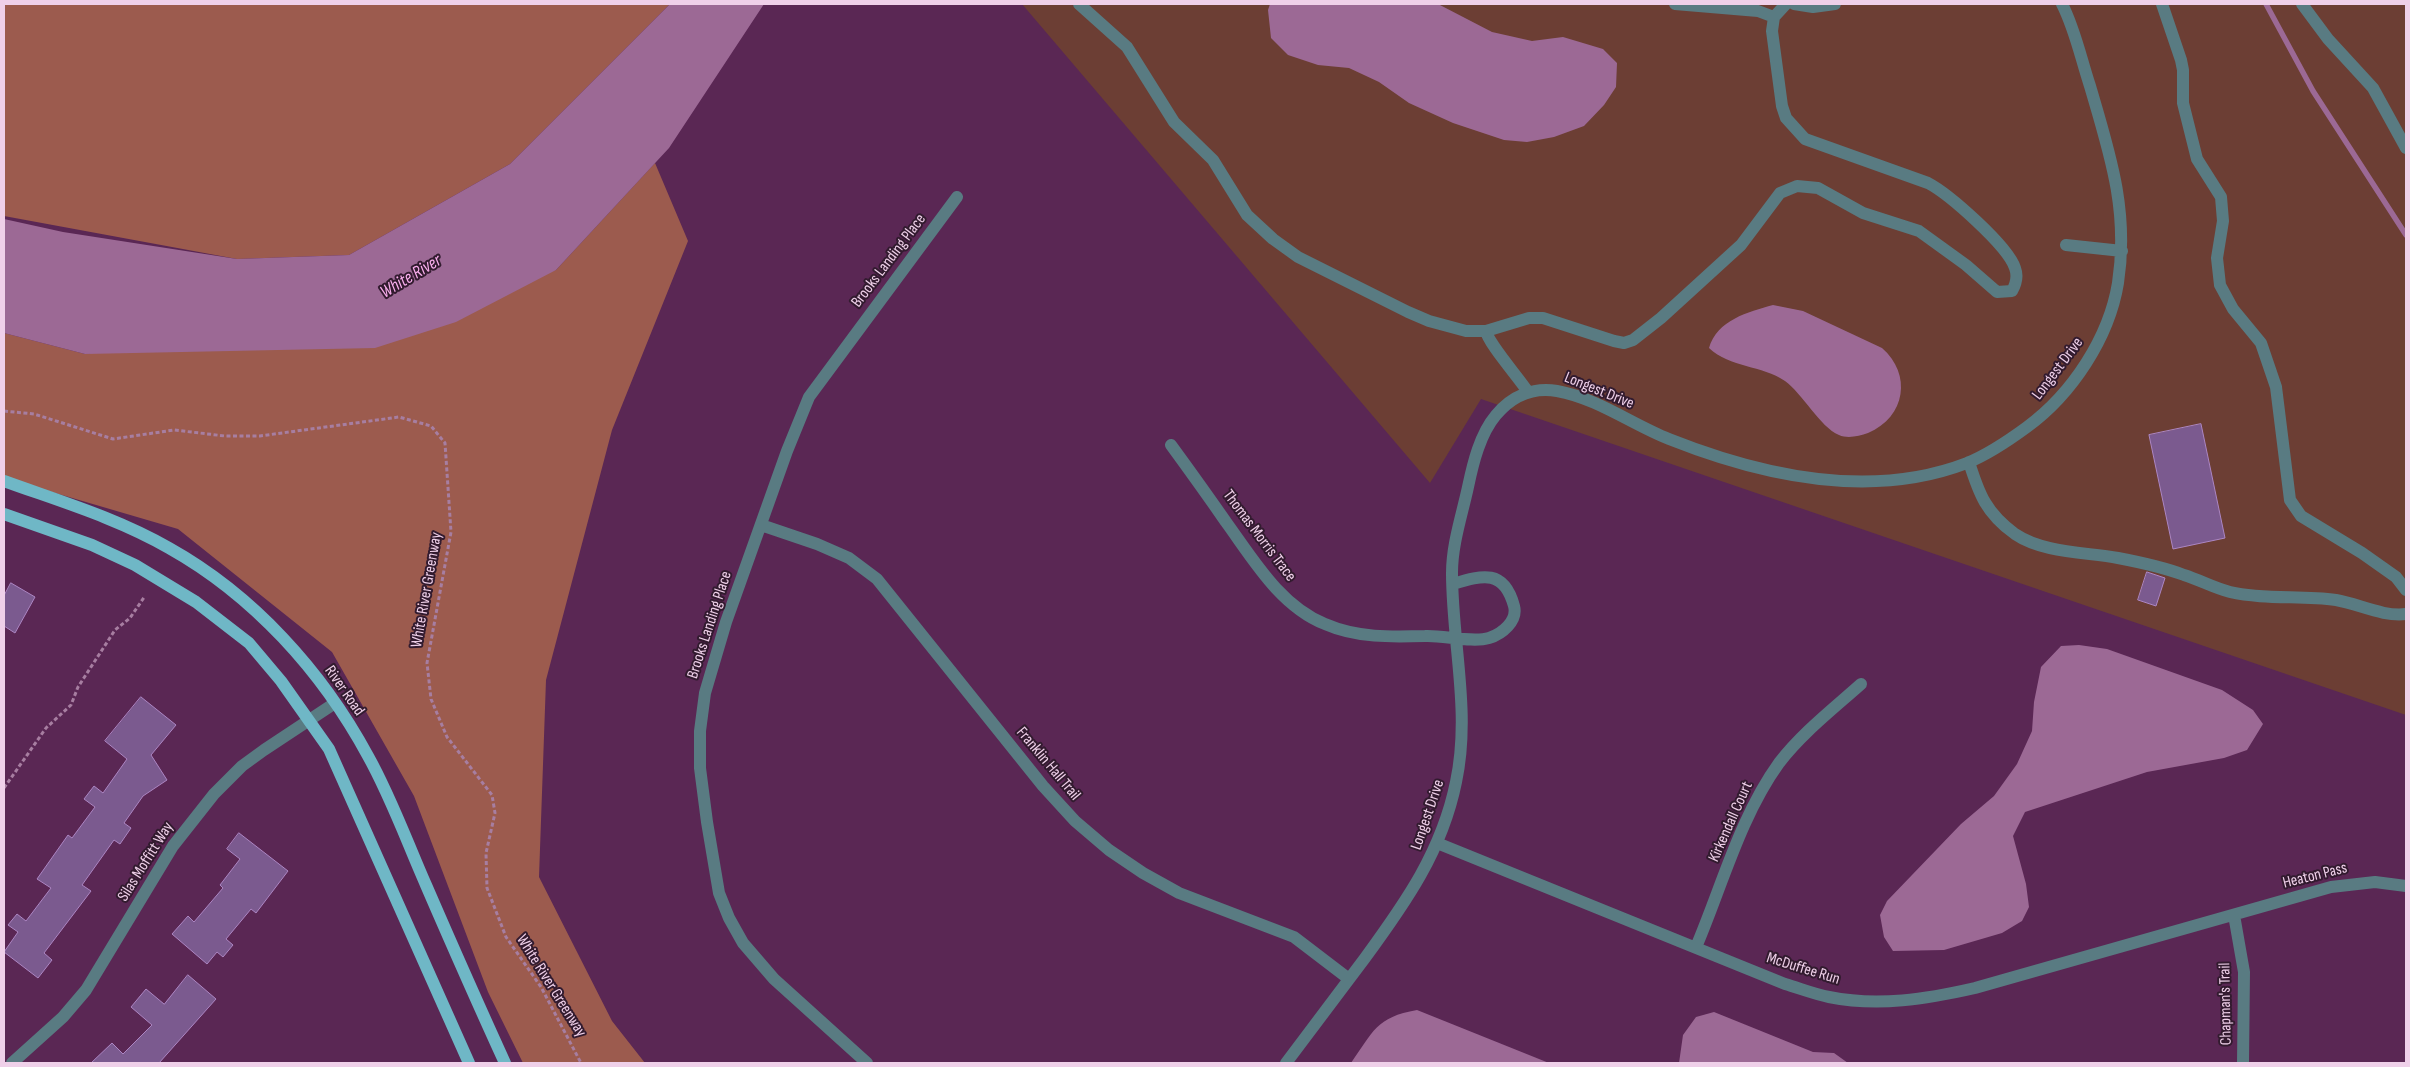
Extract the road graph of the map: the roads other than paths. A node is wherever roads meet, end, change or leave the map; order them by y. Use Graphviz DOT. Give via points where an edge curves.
graph roads {
  1 [pos="1079,4"];
  2 [pos="1675,4"];
  3 [pos="1786,4"];
  4 [pos="1794,4"];
  5 [pos="1835,4"];
  6 [pos="2062,4"];
  7 [pos="2162,4"];
  8 [pos="2302,4"];
  9 [pos="1774,17"];
  10 [pos="2406,148"];
  11 [pos="957,197"];
  12 [pos="2066,246"];
  13 [pos="2122,251"];
  14 [pos="1486,331"];
  15 [pos="1528,392"];
  16 [pos="1171,445"];
  17 [pos="1969,462"];
  18 [pos="4,481"];
  19 [pos="4,514"];
  20 [pos="761,525"];
  21 [pos="1453,584"];
  22 [pos="2406,590"];
  23 [pos="2406,614"];
  24 [pos="1456,637"];
  25 [pos="1861,684"];
  26 [pos="335,703"];
  27 [pos="309,720"];
  28 [pos="1437,843"];
  29 [pos="2406,886"];
  30 [pos="2234,915"];
  31 [pos="1696,946"];
  32 [pos="1349,979"];
  33 [pos="12,1063"];
  34 [pos="469,1063"];
  35 [pos="505,1063"];
  36 [pos="867,1063"];
  37 [pos="1286,1063"];
  38 [pos="2243,1063"];
  1 -- 14 [label="street" via="1127,48 1174,122 1213,160 1247,215 1273,239 1311,264 1429,321 1466,332"];
  2 -- 9 [label="street" via="1758,11"];
  3 -- 9 [label="street"];
  4 -- 5 [label="street"];
  6 -- 13 [label="street, Longest Drive" via="2074,33 2113,165 2122,216"];
  7 -- 22 [label="street" via="2181,60 2183,103 2197,159 2221,197 2223,221 2217,258 2220,285 2233,309 2261,343 2276,387 2290,500 2301,516 2362,552 2396,577"];
  8 -- 10 [label="street" via="2328,39 2373,88"];
  9 -- 14 [label="street" via="1772,31 1782,106 1796,131 1818,145 1940,189 2011,260 2016,270 2012,291 1997,292 1920,231 1863,213 1818,188 1797,186 1780,192 1741,245 1662,318 1633,340 1624,343 1614,341 1543,318 1529,318"];
  11 -- 20 [label="street, Brooks Landing Place" via="809,397 786,451"];
  12 -- 13 [label="street"];
  13 -- 17 [label="street, Longest Drive" via="2114,304 2096,346 2080,372 2038,419 2004,444"];
  14 -- 15 [label="street" via="1490,342"];
  15 -- 17 [label="street, Longest Drive" via="1547,389 1563,392 1669,439 1729,460 1811,478 1902,480"];
  15 -- 21 [label="street, Longest Drive" via="1500,409 1482,438 1456,539"];
  16 -- 24 [label="street, Thomas Morris Trace" via="1273,586 1296,606 1324,624 1352,632 1385,638"];
  17 -- 23 [label="street" via="1979,496 1996,517 2016,534 2038,545 2120,558 2184,575 2232,593 2321,598 2386,613"];
  18 -- 26 [label="main road, River Road" via="105,518 169,547 211,575 250,605 289,643"];
  19 -- 27 [label="main road" via="92,545 135,565 196,602 249,643"];
  20 -- 32 [label="street, Franklin Hall Trail" via="849,558 877,579 1043,786 1075,821 1109,850 1180,893 1294,937"];
  20 -- 36 [label="street, Brooks Landing Place" via="710,675 700,731 700,768 719,893 742,943 774,979"];
  21 -- 24 [label="street, Longest Drive"];
  21 -- 24 [label="street" via="1485,576 1498,579 1510,590 1516,610 1509,626 1488,639"];
  24 -- 28 [label="street, Longest Drive" via="1463,727 1449,814"];
  25 -- 31 [label="street, Kirkendall Court" via="1800,738 1763,788"];
  26 -- 27 [label="street, Silas Moffitt Way"];
  26 -- 35 [label="main road, River Road" via="380,780"];
  27 -- 33 [label="street, Silas Moffitt Way" via="242,766 214,794 174,846 86,990 63,1017"];
  27 -- 34 [label="main road" via="329,749 348,788"];
  28 -- 31 [label="street, McDuffee Run"];
  28 -- 32 [label="street, Longest Drive" via="1427,868 1406,901"];
  29 -- 30 [label="street, Heaton Pass" via="2353,883"];
  30 -- 31 [label="street, McDuffee Run" via="1975,988 1898,1002 1829,997 1785,984"];
  30 -- 38 [label="street, Chapman's Trail" via="2246,992"];
  32 -- 37 [label="street, Longest Drive"];
}
